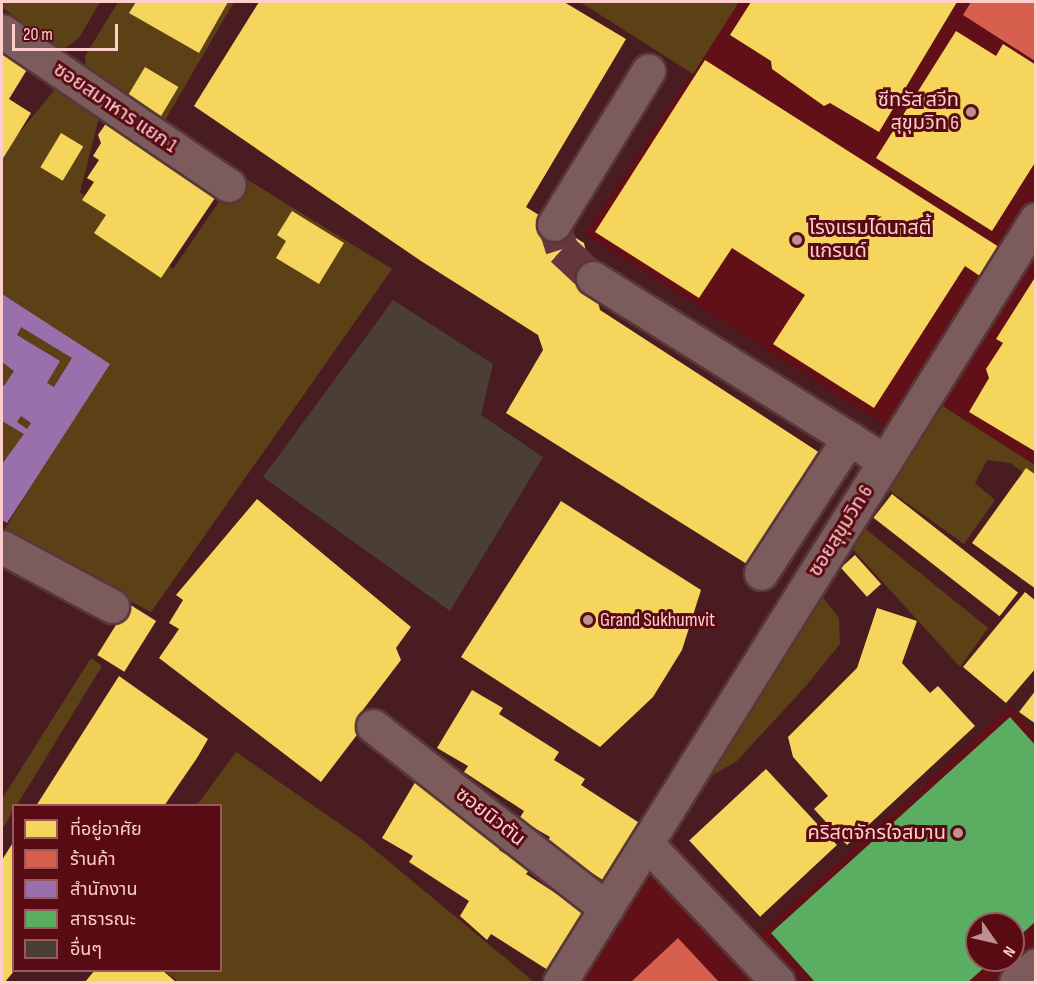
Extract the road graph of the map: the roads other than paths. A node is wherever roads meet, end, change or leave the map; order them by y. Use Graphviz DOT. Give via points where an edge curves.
graph roads {
  1 [pos="2,32"];
  2 [pos="648,71"];
  3 [pos="229,185"];
  4 [pos="1035,219"];
  5 [pos="554,224"];
  6 [pos="593,278"];
  7 [pos="849,438"];
  8 [pos="885,460"];
  9 [pos="2,547"];
  10 [pos="761,573"];
  11 [pos="112,606"];
  12 [pos="373,726"];
  13 [pos="647,844"];
  14 [pos="606,908"];
  15 [pos="1035,965"];
  16 [pos="560,982"];
  17 [pos="778,982"];
  18 [pos="1016,982"];
  1 -- 3 [label="street, ซอยสมาหาร แยก 1"];
  2 -- 5 [label="street"];
  4 -- 8 [label="street, ซอยสุขุมวิท 6"];
  6 -- 7 [label="street"];
  7 -- 8 [label="street"];
  7 -- 10 [label="street"];
  8 -- 13 [label="street, ซอยสุขุมวิท 6"];
  9 -- 11 [label="street"];
  12 -- 14 [label="street, ซอยนิวตัน"];
  13 -- 14 [label="street, ซอยสุขุมวิท 6"];
  13 -- 17 [label="street"];
  14 -- 16 [label="street, ซอยสุขุมวิท 6"];
  15 -- 18 [label="street"];
}
